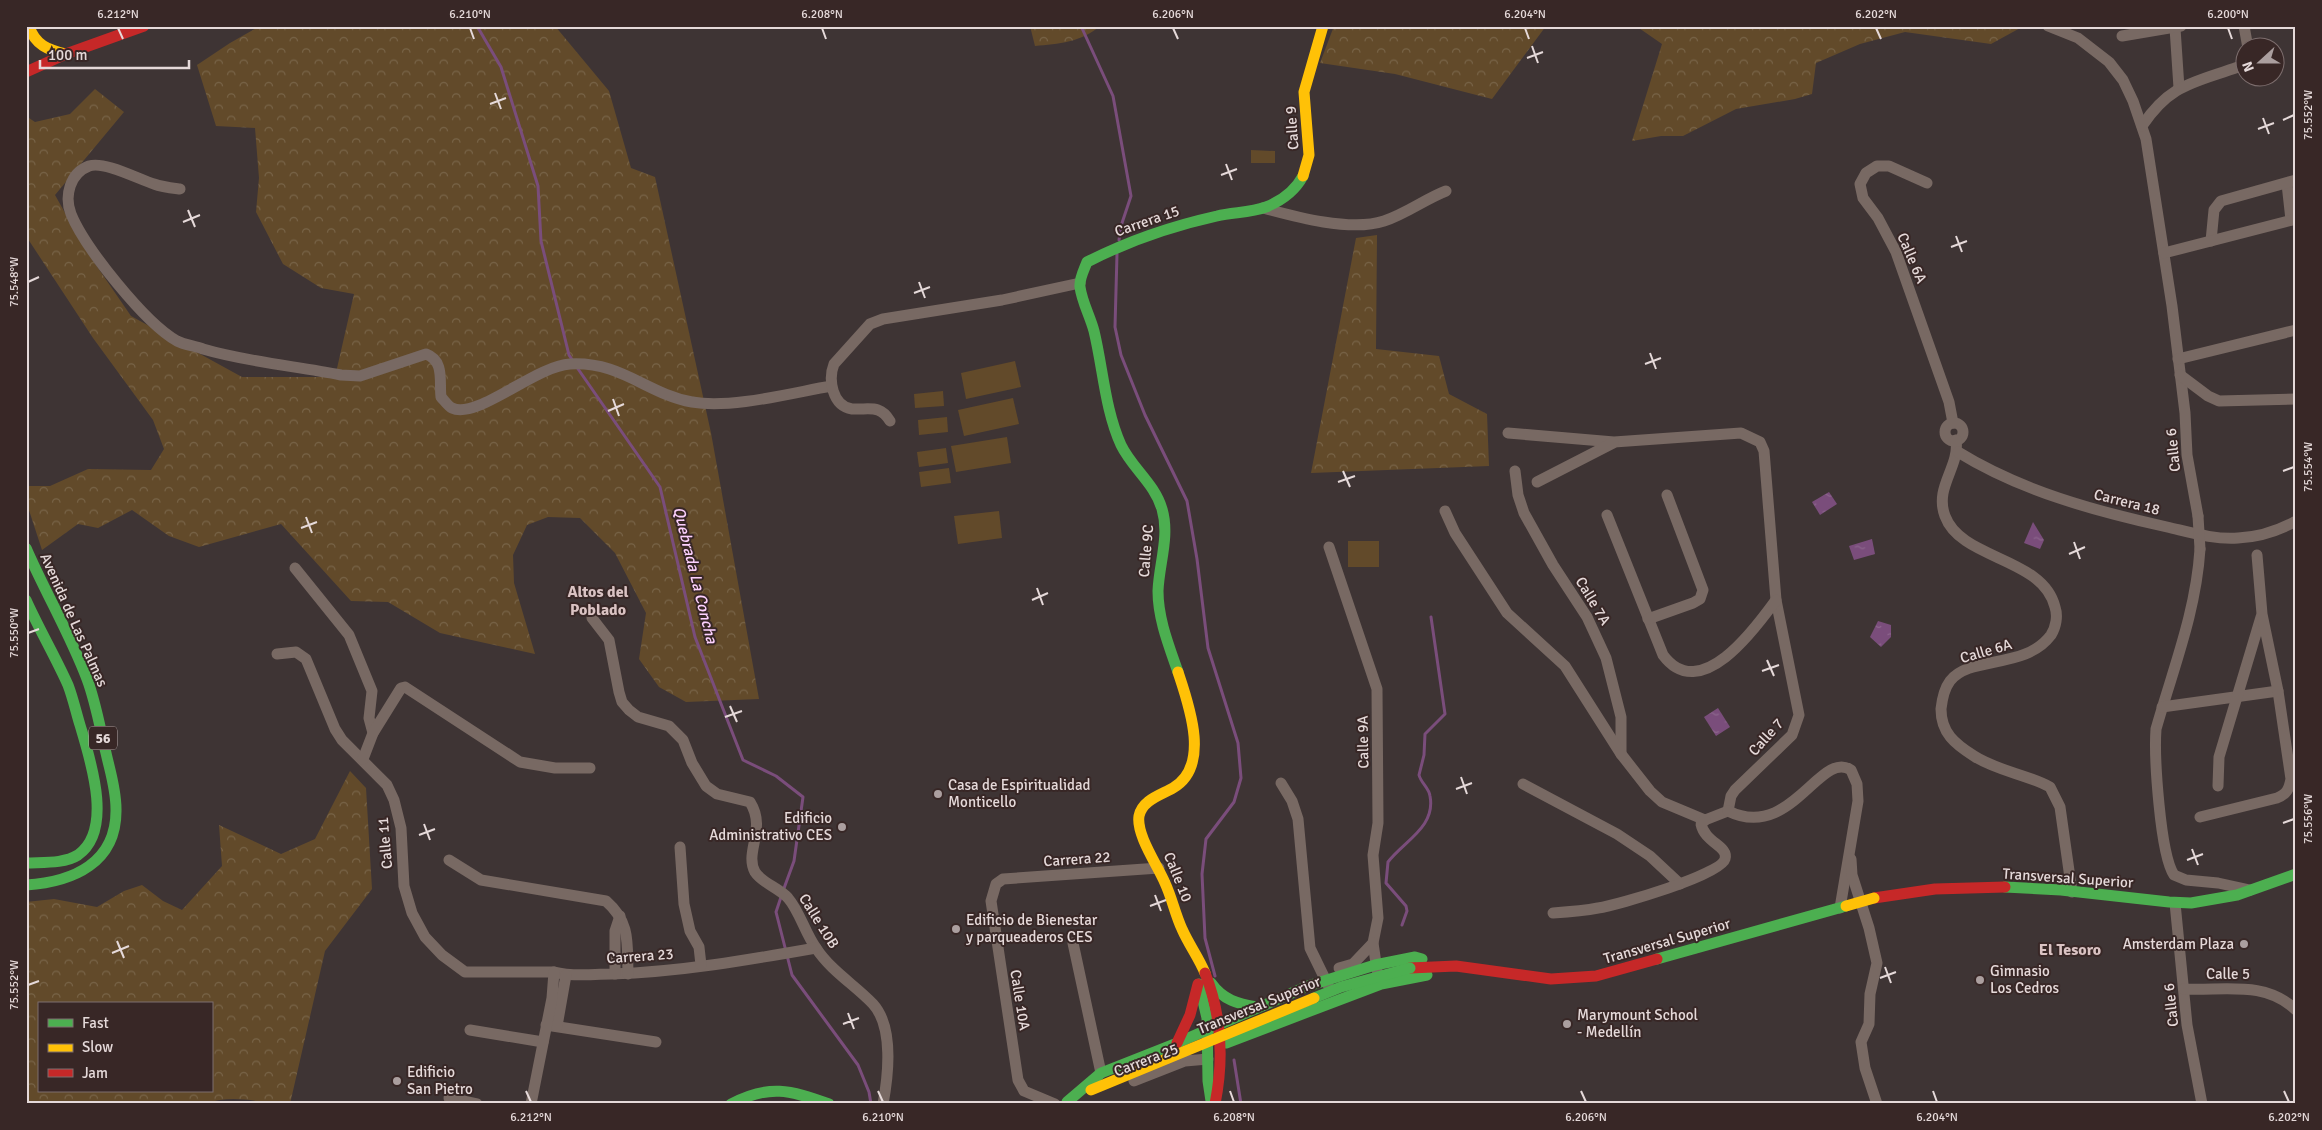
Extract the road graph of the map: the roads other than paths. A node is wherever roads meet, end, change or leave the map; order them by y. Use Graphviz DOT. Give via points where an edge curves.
graph roads {
  1 [pos="29,26"];
  2 [pos="144,26"];
  3 [pos="1324,26"];
  4 [pos="2048,26"];
  5 [pos="2178,27"];
  6 [pos="2122,36"];
  7 [pos="66,54"];
  8 [pos="2234,68"];
  9 [pos="26,72"];
  10 [pos="2179,88"];
  11 [pos="2142,126"];
  12 [pos="2291,182"];
  13 [pos="1928,183"];
  14 [pos="180,189"];
  15 [pos="1446,191"];
  16 [pos="1263,208"];
  17 [pos="2293,220"];
  18 [pos="2211,241"];
  19 [pos="2164,253"];
  20 [pos="1080,283"];
  21 [pos="2296,330"];
  22 [pos="2178,359"];
  23 [pos="2180,375"];
  24 [pos="831,386"];
  25 [pos="2296,399"];
  26 [pos="890,421"];
  27 [pos="1508,433"];
  28 [pos="1614,442"];
  29 [pos="1957,446"];
  30 [pos="1516,471"];
  31 [pos="1537,482"];
  32 [pos="1667,495"];
  33 [pos="1445,511"];
  34 [pos="1607,515"];
  35 [pos="2296,521"];
  36 [pos="1329,547"];
  37 [pos="26,548"];
  38 [pos="2257,555"];
  39 [pos="295,568"];
  40 [pos="26,600"];
  41 [pos="1776,600"];
  42 [pos="2262,614"];
  43 [pos="592,618"];
  44 [pos="1648,619"];
  45 [pos="278,654"];
  46 [pos="2278,691"];
  47 [pos="2238,696"];
  48 [pos="2162,707"];
  49 [pos="373,732"];
  50 [pos="1621,754"];
  51 [pos="363,759"];
  52 [pos="590,768"];
  53 [pos="1281,783"];
  54 [pos="1523,784"];
  55 [pos="2218,786"];
  56 [pos="1728,811"];
  57 [pos="1138,816"];
  58 [pos="2200,816"];
  59 [pos="1705,820"];
  60 [pos="680,847"];
  61 [pos="1850,850"];
  62 [pos="449,860"];
  63 [pos="26,864"];
  64 [pos="1159,868"];
  65 [pos="2296,874"];
  66 [pos="998,881"];
  67 [pos="2206,882"];
  68 [pos="1680,884"];
  69 [pos="26,885"];
  70 [pos="2253,890"];
  71 [pos="2072,892"];
  72 [pos="2210,900"];
  73 [pos="2175,903"];
  74 [pos="1843,907"];
  75 [pos="1552,912"];
  76 [pos="620,916"];
  77 [pos="1073,943"];
  78 [pos="1373,943"];
  79 [pos="816,948"];
  80 [pos="701,965"];
  81 [pos="1375,965"];
  82 [pos="1456,966"];
  83 [pos="465,972"];
  84 [pos="554,972"];
  85 [pos="615,974"];
  86 [pos="628,974"];
  87 [pos="566,975"];
  88 [pos="1203,978"];
  89 [pos="1381,984"];
  90 [pos="1327,988"];
  91 [pos="2184,989"];
  92 [pos="1257,1007"];
  93 [pos="2296,1010"];
  94 [pos="1221,1024"];
  95 [pos="552,1026"];
  96 [pos="1208,1029"];
  97 [pos="470,1030"];
  98 [pos="543,1042"];
  99 [pos="656,1042"];
  100 [pos="1177,1043"];
  101 [pos="1222,1045"];
  102 [pos="1208,1059"];
  103 [pos="1100,1060"];
  104 [pos="1122,1064"];
  105 [pos="1101,1073"];
  106 [pos="1093,1093"];
  107 [pos="449,1098"];
  108 [pos="1065,1103"];
  109 [pos="477,1104"];
  110 [pos="531,1104"];
  111 [pos="731,1104"];
  112 [pos="829,1104"];
  113 [pos="883,1104"];
  114 [pos="1055,1104"];
  115 [pos="1213,1104"];
  116 [pos="1877,1104"];
  117 [pos="2202,1104"];
  1 -- 7 [label="main road" via="37,44"];
  2 -- 7 [label="main road"];
  3 -- 16 [label="main road, Calle 9" via="1304,92 1310,149 1303,180 1281,200"];
  4 -- 11 [label="street, Calle 6" via="2078,38 2109,62 2123,80"];
  5 -- 6 [label="street"];
  5 -- 10 [label="street"];
  7 -- 9 [label="main road"];
  8 -- 10 [label="street"];
  10 -- 11 [label="street" via="2165,96"];
  11 -- 19 [label="street, Calle 6"];
  12 -- 17 [label="street"];
  12 -- 18 [label="street" via="2222,201 2214,210"];
  13 -- 29 [label="street, Calle 6A" via="1889,166 1877,166 1866,173 1860,184 1863,198 1896,252 1949,402 1953,423 1946,433"];
  14 -- 24 [label="street" via="107,167 90,166 75,176 68,191 70,213 94,251 132,302 178,341 221,354 360,376 426,354 439,364 441,397 452,408 464,410 482,406 541,372 569,364 606,366 672,396 719,405"];
  15 -- 16 [label="street, Carrera 15" via="1383,222 1352,225"];
  16 -- 20 [label="main road, Carrera 15" via="1231,212 1134,239 1087,262"];
  17 -- 18 [label="street"];
  18 -- 19 [label="street"];
  19 -- 22 [label="street, Calle 6"];
  20 -- 24 [label="street" via="1002,300 883,318 870,324 834,364"];
  20 -- 57 [label="main road, Calle 9C" via="1115,428 1126,455 1148,480 1163,510 1166,526 1158,600 1165,637 1184,691 1193,735 1194,760 1188,775 1181,784 1152,798"];
  21 -- 22 [label="street"];
  22 -- 23 [label="street, Calle 6"];
  23 -- 25 [label="street" via="2219,401"];
  23 -- 48 [label="street, Calle 6, bridge" via="2200,549 2198,583 2191,613"];
  24 -- 26 [label="street" via="834,394 851,409 870,407 880,410"];
  27 -- 28 [label="street"];
  28 -- 31 [label="street"];
  28 -- 41 [label="street, Calle 7" via="1741,433 1760,442 1764,451"];
  29 -- 35 [label="street, Carrera 18" via="1986,469 2015,482 2094,510 2186,531 2238,538 2274,531"];
  29 -- 71 [label="street, Calle 6A" via="1942,495 1950,526 1968,541 2037,579 2050,591 2057,619 2052,633 2033,651 1968,670 1950,680 1944,691 1941,719 1954,742 1987,764 2050,787 2060,807"];
  30 -- 50 [label="street, Calle 7A" via="1518,495 1524,513 1603,651 1620,711"];
  32 -- 44 [label="street" via="1704,590 1700,599 1693,603"];
  33 -- 50 [label="street" via="1455,533 1507,613 1565,666"];
  34 -- 44 [label="street"];
  36 -- 78 [label="street, Calle 9A" via="1376,689 1378,822 1373,855 1378,918"];
  37 -- 69 [label="main road, Avenida de Las Palmas / 56" via="87,678 115,789 116,816 104,852 87,870 62,881"];
  38 -- 42 [label="street"];
  39 -- 49 [label="street" via="349,635 372,691 369,718"];
  40 -- 63 [label="main road, 56" via="69,688 90,760 98,804 93,831 79,854"];
  41 -- 44 [label="street" via="1737,649 1709,667 1694,671 1682,671 1669,664"];
  41 -- 56 [label="street, Calle 7" via="1799,715 1788,739 1735,790"];
  42 -- 46 [label="street"];
  42 -- 47 [label="street"];
  43 -- 79 [label="street, Calle 10B" via="609,640 622,702 638,718 669,726 683,740 706,786 717,794 750,802 757,812 755,872 788,899"];
  45 -- 51 [label="street, Calle 11" via="296,652 306,659 335,729"];
  46 -- 47 [label="street"];
  46 -- 58 [label="street" via="2291,779 2285,795"];
  47 -- 48 [label="street"];
  47 -- 55 [label="street" via="2219,757"];
  48 -- 67 [label="street, Calle 6" via="2154,748 2170,870 2179,878"];
  49 -- 51 [label="street"];
  49 -- 52 [label="street" via="401,688 405,687 520,762 555,768"];
  50 -- 59 [label="street" via="1662,802"];
  51 -- 83 [label="street, Calle 11" via="387,785 394,800 400,828 404,886 412,913 432,946"];
  53 -- 90 [label="street" via="1298,819 1310,948"];
  54 -- 68 [label="street" via="1617,834 1650,856"];
  56 -- 59 [label="street"];
  56 -- 61 [label="street" via="1742,817 1768,817 1790,804 1830,770 1848,768 1855,774 1858,801"];
  57 -- 64 [label="main road, Calle 10" via="1140,828"];
  59 -- 68 [label="street" via="1701,824 1703,832 1721,846 1726,859 1721,867"];
  60 -- 80 [label="street" via="684,904 690,931 699,947"];
  61 -- 74 [label="street"];
  61 -- 116 [label="street" via="1852,875 1877,963 1870,994 1869,1024 1861,1049"];
  62 -- 76 [label="street" via="482,880 606,901"];
  64 -- 66 [label="street, Carrera 22"];
  64 -- 88 [label="main road, Calle 10"];
  65 -- 70 [label="main road, Transversal Superior"];
  66 -- 114 [label="street, Calle 10A" via="991,901 1018,1080 1024,1091"];
  67 -- 70 [label="street, Calle 6"];
  67 -- 72 [label="street" via="2213,888"];
  68 -- 75 [label="street" via="1599,908"];
  70 -- 72 [label="main road, Transversal Superior"];
  71 -- 73 [label="main road, Transversal Superior"];
  71 -- 74 [label="main road, Transversal Superior, bridge" via="1971,886 1909,890"];
  72 -- 73 [label="main road, Transversal Superior"];
  73 -- 91 [label="street, Calle 6"];
  74 -- 82 [label="main road, Transversal Superior" via="1596,976 1530,978"];
  76 -- 85 [label="street" via="615,931"];
  76 -- 86 [label="street" via="627,932"];
  77 -- 103 [label="street"];
  78 -- 81 [label="street, Calle 9A"];
  78 -- 90 [label="street"];
  79 -- 80 [label="street, Carrera 23"];
  79 -- 113 [label="street, Calle 10B" via="875,1006 884,1029 889,1064"];
  80 -- 86 [label="street, Carrera 23"];
  81 -- 82 [label="main road" via="1415,957"];
  81 -- 89 [label="street, Calle 9A"];
  81 -- 90 [label="main road"];
  82 -- 89 [label="main road" via="1434,974"];
  82 -- 106 [label="main road, Transversal Superior, bridge" via="1410,968 1341,987"];
  83 -- 84 [label="street, Carrera 23"];
  84 -- 87 [label="street, Carrera 23"];
  84 -- 95 [label="street"];
  85 -- 86 [label="street, Carrera 23"];
  85 -- 87 [label="street, Carrera 23"];
  87 -- 95 [label="street"];
  88 -- 92 [label="main road" via="1232,1003"];
  88 -- 94 [label="main road, Calle 10"];
  88 -- 96 [label="main road, Calle 10"];
  88 -- 100 [label="main road"];
  89 -- 90 [label="main road"];
  90 -- 92 [label="main road" via="1308,986"];
  90 -- 101 [label="main road" via="1302,1013"];
  91 -- 93 [label="street, Calle 5" via="2257,989 2284,999"];
  91 -- 117 [label="street, Calle 6" via="2187,1025"];
  92 -- 94 [label="main road"];
  94 -- 96 [label="main road"];
  94 -- 101 [label="main road, Calle 10"];
  95 -- 98 [label="street"];
  95 -- 99 [label="street"];
  96 -- 100 [label="main road"];
  96 -- 102 [label="main road, Calle 10"];
  97 -- 98 [label="street"];
  98 -- 110 [label="street"];
  100 -- 104 [label="main road"];
  101 -- 115 [label="main road, Calle 10" via="1218,1088"];
  102 -- 106 [label="street, Carrera 25" via="1185,1061"];
  102 -- 115 [label="main road, Calle 10"];
  103 -- 104 [label="street"];
  103 -- 105 [label="street"];
  104 -- 105 [label="main road"];
  105 -- 108 [label="main road"];
  106 -- 108 [label="main road, Transversal Superior"];
  107 -- 109 [label="street"];
  111 -- 112 [label="main road" via="749,1093 768,1088"];
}
